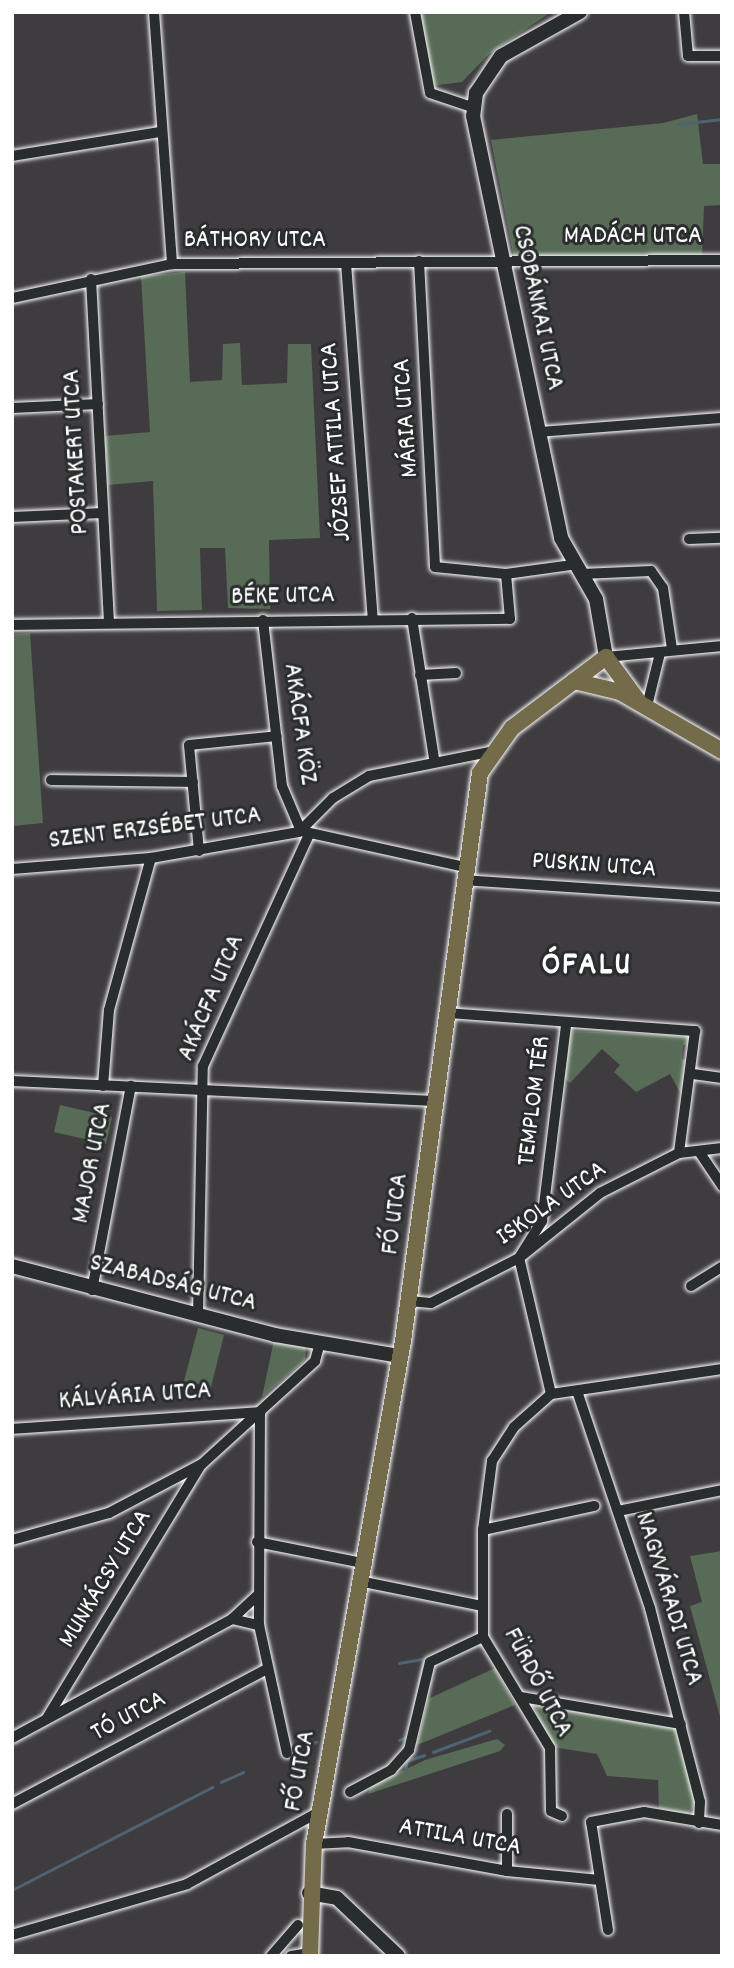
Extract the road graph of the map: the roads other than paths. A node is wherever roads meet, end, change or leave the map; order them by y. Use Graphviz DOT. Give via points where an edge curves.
graph roads {
  1 [pos="154,12"];
  2 [pos="415,12"];
  3 [pos="580,12"];
  4 [pos="684,12"];
  5 [pos="722,56"];
  6 [pos="472,107"];
  7 [pos="161,132"];
  8 [pos="12,156"];
  9 [pos="722,260"];
  10 [pos="419,261"];
  11 [pos="502,261"];
  12 [pos="346,263"];
  13 [pos="172,264"];
  14 [pos="91,279"];
  15 [pos="12,298"];
  16 [pos="98,404"];
  17 [pos="12,408"];
  18 [pos="722,418"];
  19 [pos="539,432"];
  20 [pos="103,513"];
  21 [pos="12,517"];
  22 [pos="722,538"];
  23 [pos="689,539"];
  24 [pos="577,569"];
  25 [pos="506,574"];
  26 [pos="373,618"];
  27 [pos="412,618"];
  28 [pos="262,620"];
  29 [pos="109,622"];
  30 [pos="12,625"];
  31 [pos="722,646"];
  32 [pos="672,649"];
  33 [pos="660,653"];
  34 [pos="605,660"];
  35 [pos="456,673"];
  36 [pos="420,675"];
  37 [pos="574,681"];
  38 [pos="600,682"];
  39 [pos="643,704"];
  40 [pos="277,736"];
  41 [pos="722,751"];
  42 [pos="489,752"];
  43 [pos="434,758"];
  44 [pos="51,780"];
  45 [pos="193,782"];
  46 [pos="305,833"];
  47 [pos="200,852"];
  48 [pos="151,858"];
  49 [pos="12,869"];
  50 [pos="464,873"];
  51 [pos="722,897"];
  52 [pos="447,1013"];
  53 [pos="566,1026"];
  54 [pos="693,1074"];
  55 [pos="722,1077"];
  56 [pos="12,1081"];
  57 [pos="103,1086"];
  58 [pos="131,1086"];
  59 [pos="201,1087"];
  60 [pos="435,1101"];
  61 [pos="722,1148"];
  62 [pos="679,1153"];
  63 [pos="700,1153"];
  64 [pos="722,1186"];
  65 [pos="519,1258"];
  66 [pos="12,1266"];
  67 [pos="722,1267"];
  68 [pos="691,1286"];
  69 [pos="92,1290"];
  70 [pos="409,1301"];
  71 [pos="198,1316"];
  72 [pos="321,1343"];
  73 [pos="399,1356"];
  74 [pos="722,1369"];
  75 [pos="577,1391"];
  76 [pos="551,1394"];
  77 [pos="260,1412"];
  78 [pos="12,1429"];
  79 [pos="201,1464"];
  80 [pos="167,1483"];
  81 [pos="722,1490"];
  82 [pos="177,1505"];
  83 [pos="594,1506"];
  84 [pos="618,1511"];
  85 [pos="483,1530"];
  86 [pos="12,1540"];
  87 [pos="257,1542"];
  88 [pos="367,1564"];
  89 [pos="364,1582"];
  90 [pos="257,1594"];
  91 [pos="482,1606"];
  92 [pos="232,1619"];
  93 [pos="258,1625"];
  94 [pos="483,1637"];
  95 [pos="267,1669"];
  96 [pos="521,1697"];
  97 [pos="47,1718"];
  98 [pos="681,1724"];
  99 [pos="12,1738"];
  100 [pos="287,1753"];
  101 [pos="350,1792"];
  102 [pos="12,1804"];
  103 [pos="319,1812"];
  104 [pos="507,1814"];
  105 [pos="562,1816"];
  106 [pos="699,1823"];
  107 [pos="722,1825"];
  108 [pos="314,1844"];
  109 [pos="507,1871"];
  110 [pos="600,1880"];
  111 [pos="309,1893"];
  112 [pos="298,1925"];
  113 [pos="608,1930"];
  114 [pos="12,1934"];
  115 [pos="310,1954"];
  116 [pos="271,1956"];
  117 [pos="291,1956"];
  118 [pos="398,1956"];
  1 -- 7 [label="street"];
  2 -- 6 [label="street" via="430,93"];
  3 -- 6 [label="main road" via="501,56 482,80"];
  4 -- 5 [label="street" via="690,58"];
  6 -- 11 [label="main road, CSOBÁNKAI UTCA"];
  7 -- 8 [label="street"];
  7 -- 13 [label="street"];
  9 -- 11 [label="street, MADÁCH UTCA"];
  10 -- 11 [label="street, BÁTHORY UTCA"];
  10 -- 12 [label="street, BÁTHORY UTCA"];
  10 -- 25 [label="street, MÁRIA UTCA" via="438,571"];
  11 -- 19 [label="main road, CSOBÁNKAI UTCA"];
  12 -- 13 [label="street, BÁTHORY UTCA"];
  12 -- 26 [label="street, JÓZSEF ATTILA UTCA"];
  13 -- 14 [label="street, BÁTHORY UTCA"];
  14 -- 15 [label="street, BÁTHORY UTCA"];
  14 -- 16 [label="street, POSTAKERT UTCA"];
  16 -- 17 [label="street"];
  16 -- 20 [label="street, POSTAKERT UTCA"];
  18 -- 19 [label="street"];
  19 -- 24 [label="main road, CSOBÁNKAI UTCA"];
  20 -- 21 [label="street"];
  20 -- 29 [label="street, POSTAKERT UTCA"];
  22 -- 23 [label="street"];
  24 -- 25 [label="street"];
  24 -- 32 [label="street" via="651,571 663,587"];
  24 -- 34 [label="main road, CSOBÁNKAI UTCA" via="599,606"];
  25 -- 27 [label="street, BÉKE UTCA" via="510,619"];
  26 -- 27 [label="street, BÉKE UTCA"];
  26 -- 28 [label="street, BÉKE UTCA"];
  27 -- 36 [label="street"];
  28 -- 29 [label="street, BÉKE UTCA"];
  28 -- 40 [label="street, AKÁCFA KÖZ"];
  29 -- 30 [label="street, BÉKE UTCA"];
  31 -- 32 [label="street"];
  32 -- 33 [label="street"];
  33 -- 34 [label="street"];
  33 -- 39 [label="street"];
  34 -- 37 [label="main road"];
  34 -- 38 [label="main road"];
  34 -- 39 [label="main road"];
  35 -- 36 [label="street"];
  36 -- 43 [label="street"];
  37 -- 38 [label="main road"];
  37 -- 42 [label="main road"];
  38 -- 39 [label="main road"];
  39 -- 41 [label="main road"];
  40 -- 45 [label="street" via="190,744"];
  40 -- 46 [label="street, AKÁCFA KÖZ" via="282,786"];
  42 -- 43 [label="street, SZENT ERZSÉBET UTCA"];
  42 -- 50 [label="main road, FŐ UTCA"];
  43 -- 46 [label="street, SZENT ERZSÉBET UTCA" via="360,780"];
  44 -- 45 [label="street"];
  45 -- 47 [label="street"];
  46 -- 47 [label="street, SZENT ERZSÉBET UTCA"];
  46 -- 50 [label="street, PUSKIN UTCA"];
  46 -- 59 [label="street, AKÁCFA UTCA" via="209,1050"];
  47 -- 48 [label="street, SZENT ERZSÉBET UTCA"];
  48 -- 49 [label="street, SZENT ERZSÉBET UTCA"];
  48 -- 57 [label="street" via="109,1010"];
  50 -- 51 [label="street, PUSKIN UTCA"];
  50 -- 52 [label="main road, FŐ UTCA"];
  52 -- 53 [label="street"];
  52 -- 60 [label="main road, FŐ UTCA"];
  53 -- 54 [label="street, TEMPLOM TÉR" via="695,1031"];
  53 -- 65 [label="street, TEMPLOM TÉR" via="542,1221"];
  54 -- 55 [label="street"];
  54 -- 62 [label="street, TEMPLOM TÉR"];
  56 -- 57 [label="street"];
  57 -- 58 [label="street"];
  58 -- 59 [label="street"];
  58 -- 69 [label="street, MAJOR UTCA"];
  59 -- 60 [label="street"];
  59 -- 71 [label="street, AKÁCFA UTCA"];
  60 -- 70 [label="main road, FŐ UTCA"];
  61 -- 63 [label="street, ISKOLA UTCA"];
  62 -- 63 [label="street, ISKOLA UTCA"];
  62 -- 65 [label="street, ISKOLA UTCA" via="600,1193"];
  63 -- 64 [label="street"];
  65 -- 70 [label="street, ISKOLA UTCA" via="430,1303"];
  65 -- 76 [label="street"];
  66 -- 69 [label="main road, SZABADSÁG UTCA"];
  67 -- 68 [label="street"];
  69 -- 71 [label="main road, SZABADSÁG UTCA"];
  70 -- 73 [label="main road, FŐ UTCA"];
  71 -- 72 [label="main road, SZABADSÁG UTCA"];
  72 -- 73 [label="main road, SZABADSÁG UTCA"];
  72 -- 77 [label="street" via="315,1361"];
  73 -- 88 [label="main road, FŐ UTCA"];
  74 -- 75 [label="street"];
  75 -- 76 [label="street"];
  75 -- 84 [label="street, NAGYVÁRADI UTCA"];
  76 -- 85 [label="street, FÜRDŐ UTCA" via="514,1427 492,1461"];
  77 -- 78 [label="street, KÁLVÁRIA UTCA"];
  77 -- 79 [label="street"];
  77 -- 87 [label="street"];
  79 -- 80 [label="street"];
  79 -- 82 [label="street, MUNKÁCSY UTCA"];
  80 -- 82 [label="street"];
  80 -- 86 [label="street" via="109,1514"];
  81 -- 84 [label="street"];
  82 -- 97 [label="street, MUNKÁCSY UTCA"];
  83 -- 85 [label="street"];
  84 -- 98 [label="street, NAGYVÁRADI UTCA"];
  85 -- 91 [label="street, FÜRDŐ UTCA"];
  87 -- 88 [label="street"];
  87 -- 90 [label="street"];
  88 -- 89 [label="main road, FŐ UTCA"];
  89 -- 91 [label="street"];
  89 -- 103 [label="main road, FŐ UTCA"];
  90 -- 92 [label="street"];
  90 -- 93 [label="street"];
  91 -- 94 [label="street, FÜRDŐ UTCA"];
  92 -- 93 [label="street"];
  92 -- 97 [label="street"];
  93 -- 95 [label="street"];
  94 -- 96 [label="street, FÜRDŐ UTCA"];
  94 -- 101 [label="street" via="430,1662 401,1761"];
  95 -- 100 [label="street"];
  95 -- 102 [label="street, TÓ UTCA"];
  96 -- 98 [label="street"];
  96 -- 105 [label="street, FÜRDŐ UTCA" via="550,1748 551,1811"];
  97 -- 99 [label="street"];
  98 -- 106 [label="street, NAGYVÁRADI UTCA"];
  103 -- 108 [label="main road, FŐ UTCA"];
  103 -- 114 [label="street" via="187,1884"];
  104 -- 109 [label="street"];
  106 -- 107 [label="street"];
  106 -- 110 [label="street" via="644,1812 592,1822"];
  108 -- 109 [label="street, ATTILA UTCA" via="348,1842"];
  108 -- 111 [label="main road, FŐ UTCA"];
  109 -- 110 [label="street, ATTILA UTCA"];
  110 -- 113 [label="street"];
  111 -- 115 [label="main road, FŐ UTCA"];
  111 -- 118 [label="main road" via="337,1898"];
  112 -- 116 [label="street"];
  115 -- 117 [label="street"];
}
